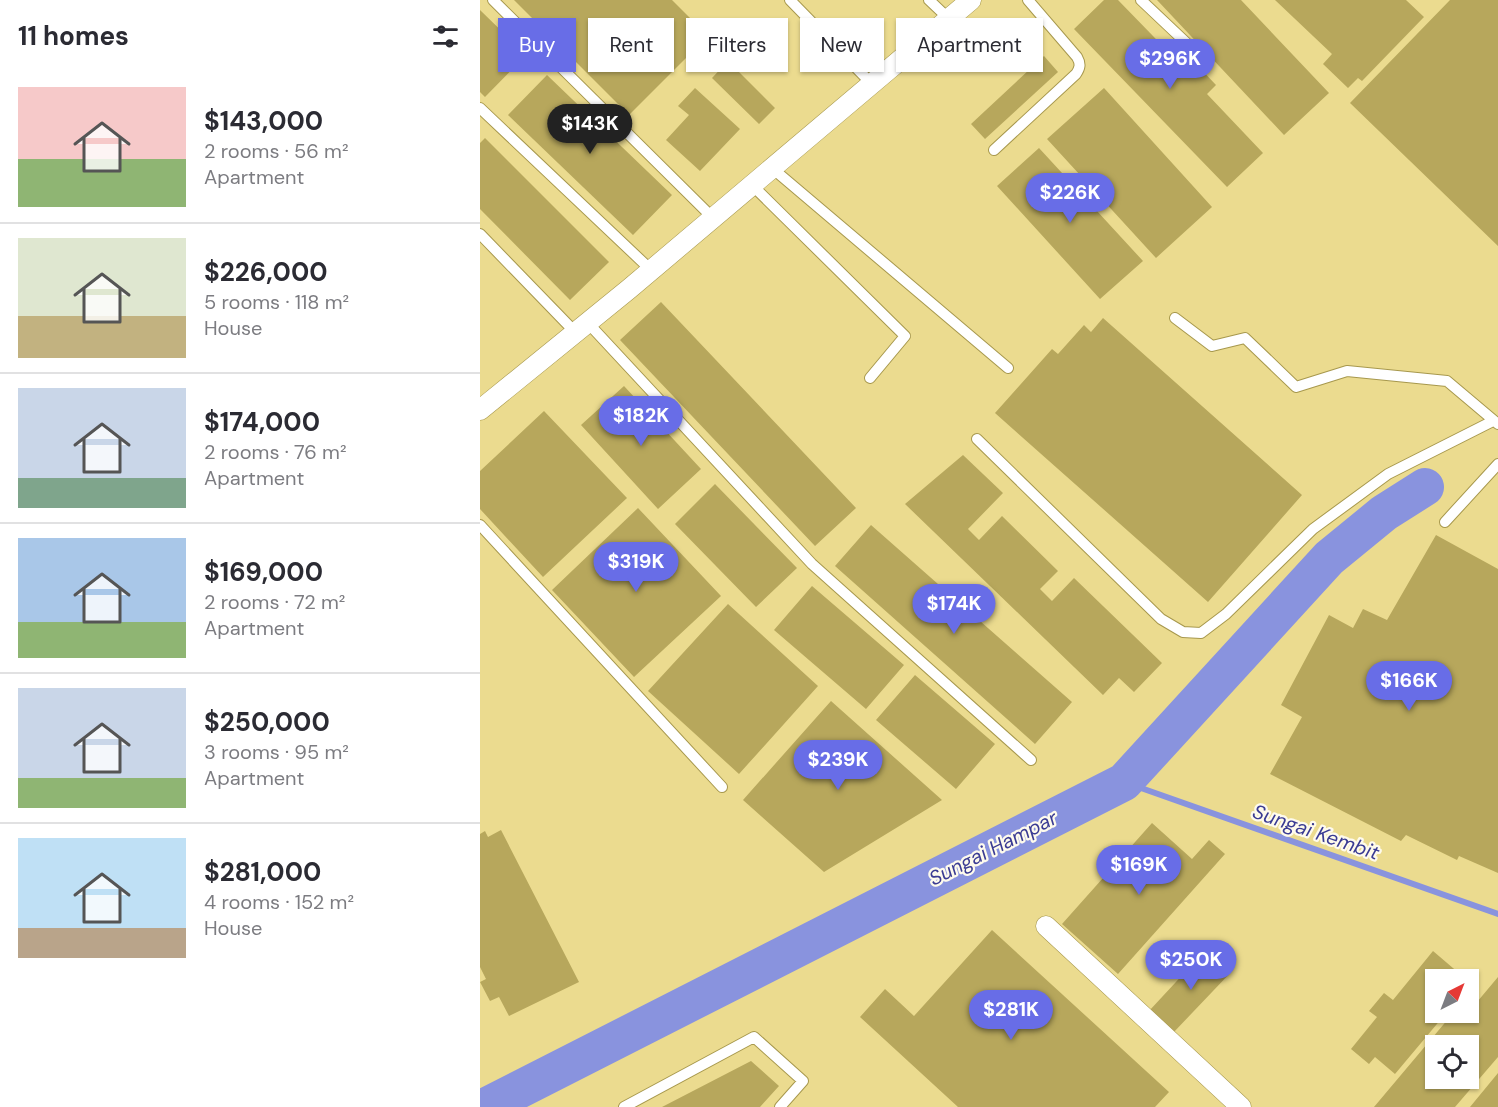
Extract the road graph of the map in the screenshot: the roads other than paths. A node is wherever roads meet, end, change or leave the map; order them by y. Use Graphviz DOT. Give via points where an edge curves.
graph roads {
  1 [pos="493,0"];
  2 [pos="790,0"];
  3 [pos="929,0"];
  4 [pos="971,0"];
  5 [pos="1028,0"];
  6 [pos="1141,0"];
  7 [pos="948,18"];
  8 [pos="950,18"];
  9 [pos="1196,52"];
  10 [pos="896,64"];
  11 [pos="872,84"];
  12 [pos="480,108"];
  13 [pos="994,150"];
  14 [pos="772,168"];
  15 [pos="752,185"];
  16 [pos="713,218"];
  17 [pos="480,234"];
  18 [pos="651,270"];
  19 [pos="1175,318"];
  20 [pos="581,328"];
  21 [pos="1008,368"];
  22 [pos="870,378"];
  23 [pos="480,410"];
  24 [pos="1495,423"];
  25 [pos="977,439"];
  26 [pos="1498,464"];
  27 [pos="1445,522"];
  28 [pos="480,525"];
  29 [pos="1031,759"];
  30 [pos="722,786"];
  31 [pos="1046,926"];
  32 [pos="624,1107"];
  33 [pos="780,1107"];
  34 [pos="1241,1107"];
  1 -- 16 [label="lane"];
  2 -- 11 [label="lane"];
  3 -- 7 [label="lane"];
  4 -- 8 [label="street"];
  5 -- 13 [label="lane" via="1077,57 1080,69"];
  6 -- 9 [label="lane"];
  10 -- 11 [label="street"];
  11 -- 14 [label="street"];
  12 -- 18 [label="lane"];
  14 -- 15 [label="street"];
  14 -- 21 [label="lane"];
  15 -- 16 [label="street"];
  15 -- 22 [label="lane" via="905,336"];
  16 -- 18 [label="street"];
  17 -- 20 [label="lane"];
  18 -- 20 [label="street"];
  19 -- 24 [label="lane" via="1212,346 1245,338 1296,387 1347,371 1447,381"];
  20 -- 23 [label="street"];
  20 -- 29 [label="lane" via="812,564"];
  24 -- 25 [label="lane" via="1388,474 1313,529 1227,614 1201,633 1183,632 1161,619"];
  26 -- 27 [label="lane"];
  28 -- 30 [label="lane"];
  31 -- 34 [label="street"];
  32 -- 33 [label="lane" via="754,1037 803,1081"];
}
